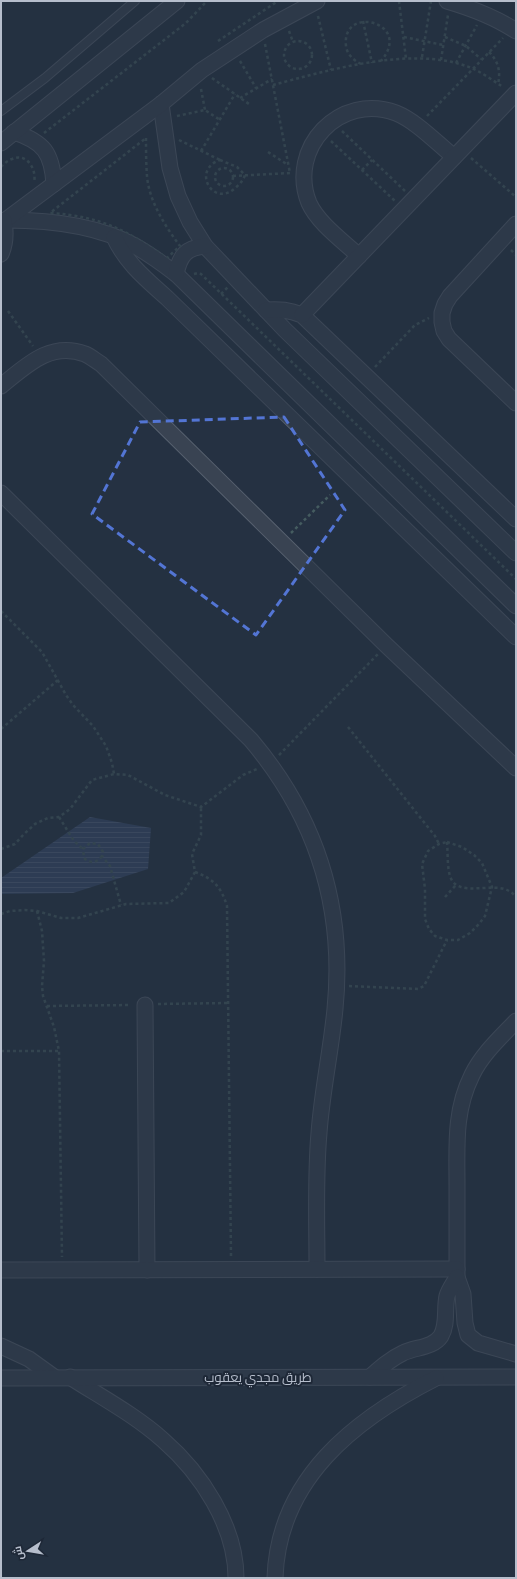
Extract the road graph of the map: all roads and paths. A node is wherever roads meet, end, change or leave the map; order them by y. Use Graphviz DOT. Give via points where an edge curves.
graph roads {
  1 [pos="135,1"];
  2 [pos="177,1"];
  3 [pos="207,1"];
  4 [pos="399,1"];
  5 [pos="431,1"];
  6 [pos="316,2"];
  7 [pos="449,2"];
  8 [pos="484,14"];
  9 [pos="363,21"];
  10 [pos="514,29"];
  11 [pos="263,30"];
  12 [pos="404,37"];
  13 [pos="445,37"];
  14 [pos="425,41"];
  15 [pos="443,45"];
  16 [pos="466,46"];
  17 [pos="233,49"];
  18 [pos="489,52"];
  19 [pos="422,57"];
  20 [pos="406,59"];
  21 [pos="441,60"];
  22 [pos="481,60"];
  23 [pos="381,61"];
  24 [pos="372,63"];
  25 [pos="456,63"];
  26 [pos="363,64"];
  27 [pos="304,69"];
  28 [pos="472,69"];
  29 [pos="332,70"];
  30 [pos="200,72"];
  31 [pos="306,76"];
  32 [pos="272,79"];
  33 [pos="498,84"];
  34 [pos="273,85"];
  35 [pos="256,88"];
  36 [pos="235,94"];
  37 [pos="515,94"];
  38 [pos="240,98"];
  39 [pos="161,104"];
  40 [pos="249,104"];
  41 [pos="204,110"];
  42 [pos="1,111"];
  43 [pos="220,120"];
  44 [pos="164,126"];
  45 [pos="326,126"];
  46 [pos="416,126"];
  47 [pos="14,132"];
  48 [pos="46,137"];
  49 [pos="1,143"];
  50 [pos="201,151"];
  51 [pos="268,152"];
  52 [pos="458,153"];
  53 [pos="220,160"];
  54 [pos="372,160"];
  55 [pos="288,165"];
  56 [pos="1,167"];
  57 [pos="362,170"];
  58 [pos="297,173"];
  59 [pos="245,175"];
  60 [pos="233,176"];
  61 [pos="54,184"];
  62 [pos="32,186"];
  63 [pos="516,197"];
  64 [pos="408,205"];
  65 [pos="50,213"];
  66 [pos="4,222"];
  67 [pos="516,224"];
  68 [pos="114,237"];
  69 [pos="205,246"];
  70 [pos="1,254"];
  71 [pos="359,256"];
  72 [pos="176,274"];
  73 [pos="192,278"];
  74 [pos="266,310"];
  75 [pos="8,311"];
  76 [pos="442,313"];
  77 [pos="302,315"];
  78 [pos="40,356"];
  79 [pos="366,377"];
  80 [pos="1,386"];
  81 [pos="516,403"];
  82 [pos="1,493"];
  83 [pos="330,495"];
  84 [pos="516,519"];
  85 [pos="282,542"];
  86 [pos="516,553"];
  87 [pos="516,579"];
  88 [pos="516,606"];
  89 [pos="1,611"];
  90 [pos="516,637"];
  91 [pos="386,645"];
  92 [pos="58,680"];
  93 [pos="348,727"];
  94 [pos="1,729"];
  95 [pos="271,764"];
  96 [pos="516,768"];
  97 [pos="114,774"];
  98 [pos="201,807"];
  99 [pos="59,817"];
  100 [pos="447,842"];
  101 [pos="439,844"];
  102 [pos="1,849"];
  103 [pos="83,849"];
  104 [pos="102,856"];
  105 [pos="195,872"];
  106 [pos="456,885"];
  107 [pos="492,887"];
  108 [pos="444,897"];
  109 [pos="516,897"];
  110 [pos="121,905"];
  111 [pos="37,911"];
  112 [pos="1,914"];
  113 [pos="447,940"];
  114 [pos="337,985"];
  115 [pos="145,1005"];
  116 [pos="516,1021"];
  117 [pos="1,1051"];
  118 [pos="59,1052"];
  119 [pos="231,1269"];
  120 [pos="317,1269"];
  121 [pos="1,1270"];
  122 [pos="62,1270"];
  123 [pos="147,1270"];
  124 [pos="457,1273"];
  125 [pos="442,1335"];
  126 [pos="468,1335"];
  127 [pos="1,1346"];
  128 [pos="516,1354"];
  129 [pos="370,1376"];
  130 [pos="440,1376"];
  131 [pos="61,1377"];
  132 [pos="516,1377"];
  133 [pos="1,1378"];
  134 [pos="236,1578"];
  135 [pos="275,1578"];
  1 -- 42 [label="lane"];
  2 -- 47 [label="street"];
  3 -- 48 [label="path" via="186,23 42,134"];
  4 -- 12 [label="path"];
  5 -- 14 [label="path"];
  6 -- 11 [label="street"];
  6 -- 29 [label="path"];
  7 -- 8 [label="street"];
  7 -- 13 [label="path"];
  8 -- 10 [label="street"];
  8 -- 16 [label="path"];
  9 -- 23 [label="path" via="372,21 387,32 390,45"];
  9 -- 24 [label="path"];
  9 -- 26 [label="path" via="350,29 346,41 352,58"];
  10 -- 18 [label="path"];
  11 -- 17 [label="street"];
  11 -- 32 [label="path"];
  12 -- 14 [label="path"];
  12 -- 20 [label="path"];
  13 -- 15 [label="path"];
  13 -- 16 [label="path"];
  14 -- 15 [label="path"];
  14 -- 19 [label="path"];
  15 -- 21 [label="path"];
  16 -- 22 [label="path"];
  16 -- 25 [label="path"];
  17 -- 30 [label="street"];
  17 -- 35 [label="path"];
  18 -- 22 [label="path"];
  18 -- 33 [label="path" via="498,63"];
  19 -- 20 [label="path"];
  19 -- 21 [label="path"];
  20 -- 23 [label="path"];
  21 -- 25 [label="path"];
  22 -- 28 [label="path"];
  23 -- 24 [label="path"];
  24 -- 26 [label="path"];
  25 -- 28 [label="path"];
  26 -- 29 [label="path"];
  27 -- 27 [label="path" via="310,63 312,50 306,43 293,42 286,48 285,61 291,68"];
  27 -- 31 [label="path"];
  28 -- 33 [label="path"];
  28 -- 46 [label="path"];
  29 -- 31 [label="path"];
  30 -- 36 [label="path"];
  30 -- 39 [label="street"];
  30 -- 41 [label="path"];
  31 -- 34 [label="path"];
  32 -- 34 [label="path"];
  32 -- 35 [label="path"];
  33 -- 37 [label="path"];
  34 -- 55 [label="path"];
  35 -- 38 [label="path"];
  36 -- 38 [label="path"];
  36 -- 43 [label="path"];
  37 -- 52 [label="street"];
  38 -- 40 [label="path"];
  39 -- 44 [label="street"];
  39 -- 61 [label="street"];
  41 -- 43 [label="path"];
  41 -- 44 [label="path"];
  43 -- 50 [label="path"];
  44 -- 50 [label="path"];
  44 -- 69 [label="street" via="170,168 178,196"];
  45 -- 46 [label="street" via="348,113 365,108 396,113"];
  45 -- 54 [label="path"];
  45 -- 57 [label="path"];
  45 -- 58 [label="street" via="312,144"];
  46 -- 52 [label="street"];
  47 -- 49 [label="street"];
  47 -- 61 [label="street" via="31,138 45,150 53,166"];
  50 -- 53 [label="path"];
  51 -- 55 [label="path"];
  52 -- 63 [label="path"];
  52 -- 64 [label="street"];
  53 -- 59 [label="path" via="237,167"];
  53 -- 59 [label="path" via="207,170 207,181 213,191 229,194 242,182"];
  54 -- 57 [label="path"];
  54 -- 64 [label="path"];
  55 -- 58 [label="path"];
  56 -- 62 [label="path" via="12,159 26,160 34,172"];
  57 -- 64 [label="path"];
  58 -- 59 [label="path"];
  58 -- 71 [label="street" via="306,187 309,203 317,217"];
  59 -- 60 [label="path"];
  60 -- 60 [label="path" via="228,170 221,169 215,178 219,185 223,186 230,183"];
  61 -- 66 [label="street"];
  64 -- 71 [label="street"];
  65 -- 65 [label="path" via="81,216 109,224 136,237 167,258 180,246 159,213 150,189 147,177 146,138"];
  66 -- 68 [label="street" via="50,222"];
  66 -- 70 [label="street" via="5,246"];
  67 -- 76 [label="street" via="450,296"];
  68 -- 72 [label="street" via="134,246"];
  68 -- 90 [label="street" via="121,251 142,276"];
  69 -- 72 [label="street" via="184,253 178,263"];
  69 -- 74 [label="street"];
  71 -- 77 [label="street"];
  72 -- 88 [label="street"];
  73 -- 87 [label="path" via="196,273 202,274"];
  74 -- 77 [label="street" via="290,310"];
  74 -- 86 [label="street"];
  75 -- 78 [label="path"];
  76 -- 79 [label="path" via="415,326"];
  76 -- 81 [label="street" via="444,331 449,339"];
  77 -- 79 [label="street"];
  78 -- 80 [label="street"];
  78 -- 85 [label="street" via="69,351 85,354 101,364"];
  79 -- 84 [label="street"];
  82 -- 95 [label="street" via="251,740"];
  83 -- 85 [label="path"];
  85 -- 91 [label="street"];
  89 -- 92 [label="path" via="42,652"];
  91 -- 95 [label="path"];
  91 -- 96 [label="street"];
  92 -- 94 [label="path"];
  92 -- 97 [label="path" via="73,705 93,726 106,746"];
  93 -- 101 [label="path"];
  95 -- 98 [label="path" via="243,775"];
  95 -- 114 [label="street" via="301,814 323,869 335,926"];
  97 -- 98 [label="path" via="128,776 165,795"];
  97 -- 99 [label="path" via="92,780 70,809"];
  98 -- 105 [label="path" via="201,835 192,854"];
  99 -- 102 [label="path" via="48,818 36,824 15,844"];
  99 -- 103 [label="path" via="74,841"];
  100 -- 101 [label="path"];
  100 -- 106 [label="path" via="450,876"];
  100 -- 107 [label="path" via="462,846 474,854 482,864"];
  101 -- 113 [label="path" via="428,851 422,864 425,919 435,936"];
  103 -- 104 [label="path" via="90,843 98,844"];
  103 -- 104 [label="path" via="84,858 91,862 96,862"];
  104 -- 110 [label="path" via="110,866"];
  105 -- 110 [label="path" via="184,892 169,903"];
  105 -- 119 [label="path" via="216,884 227,906"];
  106 -- 107 [label="path" via="464,889"];
  106 -- 108 [label="path"];
  107 -- 109 [label="path" via="509,891"];
  107 -- 113 [label="path" via="485,916 479,924 458,940"];
  110 -- 111 [label="path" via="78,918 61,918"];
  111 -- 112 [label="path" via="10,911"];
  111 -- 118 [label="path" via="42,931 43,996 54,1026"];
  113 -- 114 [label="path" via="424,986 418,989"];
  114 -- 120 [label="street" via="319,1133"];
  115 -- 123 [label="street"];
  116 -- 124 [label="street" via="472,1073 463,1095 457,1141"];
  117 -- 118 [label="path"];
  118 -- 122 [label="path"];
  119 -- 120 [label="street"];
  119 -- 123 [label="street"];
  120 -- 124 [label="street"];
  121 -- 122 [label="street"];
  122 -- 123 [label="street"];
  124 -- 125 [label="street" via="448,1294"];
  124 -- 126 [label="street" via="463,1294"];
  125 -- 126 [label="street"];
  125 -- 129 [label="street" via="435,1343 404,1353"];
  126 -- 128 [label="street" via="478,1343"];
  127 -- 131 [label="street" via="29,1358"];
  129 -- 130 [label="street, طريق مجدي يعقوب"];
  129 -- 131 [label="street, طريق مجدي يعقوب"];
  130 -- 132 [label="street, طريق مجدي يعقوب"];
  130 -- 135 [label="street" via="410,1391 366,1420 334,1446 305,1482 288,1514 280,1542"];
  131 -- 133 [label="street, طريق مجدي يعقوب"];
  131 -- 134 [label="street" via="127,1413 163,1440 190,1468 216,1506 226,1527 232,1546"];
}
